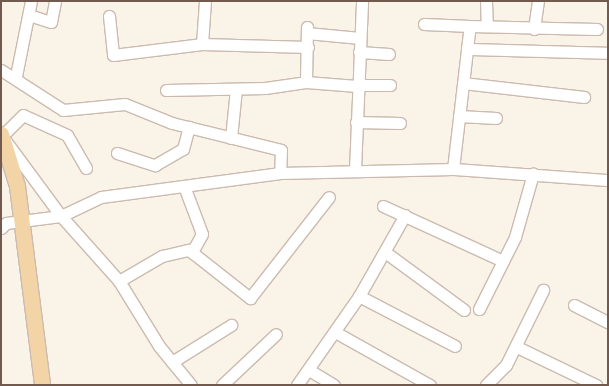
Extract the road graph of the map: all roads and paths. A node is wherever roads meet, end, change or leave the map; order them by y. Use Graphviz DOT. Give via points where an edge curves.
graph roads {
  1 [pos="31,1"];
  2 [pos="55,1"];
  3 [pos="206,1"];
  4 [pos="362,1"];
  5 [pos="486,1"];
  6 [pos="538,1"];
  7 [pos="29,16"];
  8 [pos="108,16"];
  9 [pos="424,24"];
  10 [pos="470,26"];
  11 [pos="487,26"];
  12 [pos="534,29"];
  13 [pos="597,29"];
  14 [pos="360,38"];
  15 [pos="202,44"];
  16 [pos="308,47"];
  17 [pos="467,49"];
  18 [pos="359,52"];
  19 [pos="608,53"];
  20 [pos="389,54"];
  21 [pos="1,70"];
  22 [pos="16,76"];
  23 [pos="306,82"];
  24 [pos="463,83"];
  25 [pos="357,85"];
  26 [pos="390,85"];
  27 [pos="236,89"];
  28 [pos="166,90"];
  29 [pos="584,97"];
  30 [pos="460,116"];
  31 [pos="496,118"];
  32 [pos="356,122"];
  33 [pos="400,123"];
  34 [pos="189,127"];
  35 [pos="2,135"];
  36 [pos="231,138"];
  37 [pos="117,153"];
  38 [pos="86,168"];
  39 [pos="453,169"];
  40 [pos="354,170"];
  41 [pos="280,173"];
  42 [pos="533,174"];
  43 [pos="608,180"];
  44 [pos="184,186"];
  45 [pos="329,197"];
  46 [pos="383,206"];
  47 [pos="405,215"];
  48 [pos="61,216"];
  49 [pos="22,221"];
  50 [pos="1,228"];
  51 [pos="192,252"];
  52 [pos="386,252"];
  53 [pos="503,261"];
  54 [pos="119,281"];
  55 [pos="543,290"];
  56 [pos="359,296"];
  57 [pos="574,305"];
  58 [pos="479,309"];
  59 [pos="464,310"];
  60 [pos="608,322"];
  61 [pos="231,325"];
  62 [pos="335,332"];
  63 [pos="276,334"];
  64 [pos="455,346"];
  65 [pos="516,347"];
  66 [pos="172,362"];
  67 [pos="309,370"];
  68 [pos="42,385"];
  69 [pos="191,385"];
  70 [pos="222,385"];
  71 [pos="297,385"];
  72 [pos="334,385"];
  73 [pos="430,385"];
  74 [pos="486,385"];
  75 [pos="596,385"];
  1 -- 7 [label="street"];
  2 -- 7 [label="street" via="51,22"];
  3 -- 15 [label="street"];
  4 -- 14 [label="street"];
  5 -- 11 [label="street"];
  6 -- 12 [label="street"];
  7 -- 22 [label="street"];
  8 -- 15 [label="street" via="113,55"];
  9 -- 10 [label="street"];
  10 -- 11 [label="street"];
  10 -- 17 [label="street"];
  11 -- 12 [label="street"];
  12 -- 13 [label="street"];
  14 -- 16 [label="street" via="307,30"];
  14 -- 18 [label="street"];
  15 -- 16 [label="street"];
  16 -- 23 [label="street"];
  17 -- 19 [label="street"];
  17 -- 24 [label="street"];
  18 -- 20 [label="street"];
  18 -- 25 [label="street"];
  21 -- 22 [label="street"];
  22 -- 34 [label="street" via="63,110 125,104"];
  23 -- 25 [label="street"];
  23 -- 27 [label="street"];
  24 -- 29 [label="street"];
  24 -- 30 [label="street"];
  25 -- 26 [label="street"];
  25 -- 32 [label="street"];
  27 -- 28 [label="street"];
  27 -- 36 [label="street"];
  30 -- 31 [label="street"];
  30 -- 39 [label="street"];
  32 -- 33 [label="street"];
  32 -- 40 [label="street"];
  34 -- 36 [label="street"];
  34 -- 37 [label="street" via="182,149 155,165"];
  35 -- 38 [label="street" via="23,116 67,135"];
  35 -- 48 [label="street"];
  35 -- 49 [label="main road"];
  36 -- 41 [label="street" via="281,150"];
  39 -- 40 [label="street"];
  39 -- 42 [label="street"];
  40 -- 41 [label="street"];
  41 -- 44 [label="street"];
  42 -- 43 [label="street"];
  42 -- 53 [label="street" via="522,219"];
  44 -- 48 [label="street" via="101,198"];
  44 -- 51 [label="street" via="202,234"];
  45 -- 51 [label="street" via="250,298"];
  46 -- 47 [label="street"];
  47 -- 52 [label="street"];
  47 -- 53 [label="street"];
  48 -- 49 [label="street"];
  48 -- 54 [label="street"];
  49 -- 50 [label="street"];
  49 -- 68 [label="main road"];
  51 -- 54 [label="street" via="162,256"];
  52 -- 56 [label="street"];
  52 -- 59 [label="street"];
  53 -- 58 [label="street"];
  54 -- 66 [label="street"];
  55 -- 65 [label="street"];
  56 -- 62 [label="street"];
  56 -- 64 [label="street"];
  57 -- 60 [label="street"];
  61 -- 66 [label="street"];
  62 -- 67 [label="street"];
  62 -- 73 [label="street"];
  63 -- 70 [label="street"];
  65 -- 74 [label="street"];
  65 -- 75 [label="street"];
  66 -- 69 [label="street"];
  67 -- 71 [label="street"];
  67 -- 72 [label="street"];
}
